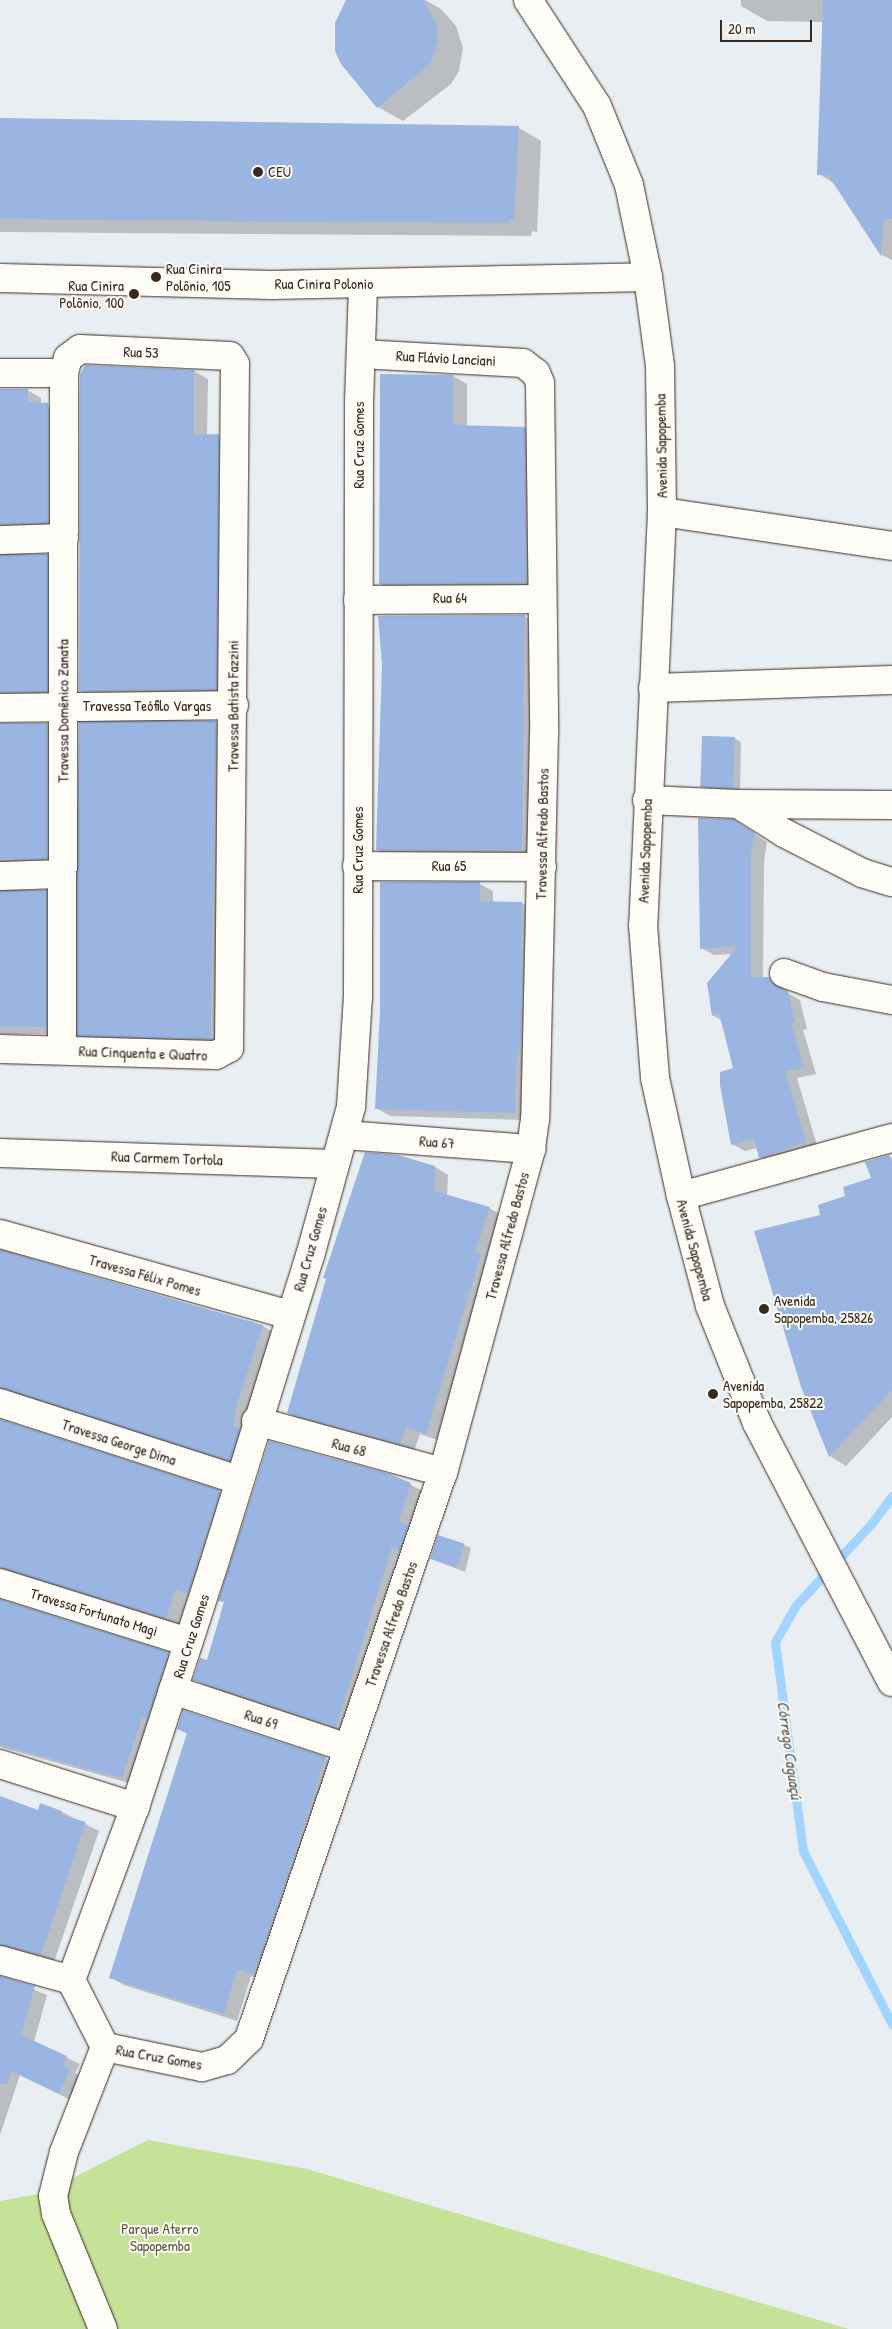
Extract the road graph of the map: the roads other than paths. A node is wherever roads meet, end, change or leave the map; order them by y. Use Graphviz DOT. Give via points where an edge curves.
graph roads {
  1 [pos="528,0"];
  2 [pos="648,277"];
  3 [pos="0,278"];
  4 [pos="363,284"];
  5 [pos="361,354"];
  6 [pos="233,357"];
  7 [pos="531,368"];
  8 [pos="0,373"];
  9 [pos="64,373"];
  10 [pos="662,512"];
  11 [pos="64,538"];
  12 [pos="0,540"];
  13 [pos="887,544"];
  14 [pos="542,599"];
  15 [pos="358,600"];
  16 [pos="892,680"];
  17 [pos="653,688"];
  18 [pos="234,705"];
  19 [pos="63,706"];
  20 [pos="0,708"];
  21 [pos="647,800"];
  22 [pos="738,804"];
  23 [pos="892,805"];
  24 [pos="357,866"];
  25 [pos="542,867"];
  26 [pos="62,874"];
  27 [pos="0,876"];
  28 [pos="892,882"];
  29 [pos="784,973"];
  30 [pos="892,1000"];
  31 [pos="0,1049"];
  32 [pos="62,1050"];
  33 [pos="223,1053"];
  34 [pos="344,1135"];
  35 [pos="892,1138"];
  36 [pos="531,1150"];
  37 [pos="0,1153"];
  38 [pos="334,1164"];
  39 [pos="681,1196"];
  40 [pos="0,1234"];
  41 [pos="290,1314"];
  42 [pos="0,1403"];
  43 [pos="256,1421"];
  44 [pos="443,1472"];
  45 [pos="239,1480"];
  46 [pos="0,1582"];
  47 [pos="188,1642"];
  48 [pos="892,1682"];
  49 [pos="173,1690"];
  50 [pos="348,1748"];
  51 [pos="0,1764"];
  52 [pos="135,1808"];
  53 [pos="0,1960"];
  54 [pos="71,1980"];
  55 [pos="105,2047"];
  56 [pos="227,2060"];
  57 [pos="103,2329"];
  1 -- 2 [label="street, Avenida Sapopemba" via="597,106 629,185"];
  2 -- 4 [label="street, Rua Cinira Polonio" via="569,276"];
  2 -- 10 [label="street, Avenida Sapopemba" via="660,366"];
  3 -- 4 [label="street, Rua Cinira Polonio"];
  4 -- 5 [label="street, Rua Cruz Gomes"];
  5 -- 7 [label="street, Rua Flávio Lanciani" via="515,362"];
  5 -- 15 [label="street, Rua Cruz Gomes"];
  6 -- 9 [label="street, Rua 53" via="80,349 68,358"];
  6 -- 18 [label="street, Travessa Batista Fazzini"];
  7 -- 14 [label="street, Travessa Alfredo Bastos" via="540,383"];
  8 -- 9 [label="street"];
  9 -- 11 [label="street, Travessa Domênico Zanata"];
  10 -- 13 [label="street"];
  10 -- 17 [label="street, Avenida Sapopemba"];
  11 -- 12 [label="street"];
  11 -- 19 [label="street, Travessa Domênico Zanata"];
  14 -- 15 [label="street, Rua 64"];
  14 -- 25 [label="street, Travessa Alfredo Bastos"];
  15 -- 24 [label="street, Rua Cruz Gomes"];
  16 -- 17 [label="street"];
  17 -- 21 [label="street, Avenida Sapopemba"];
  18 -- 19 [label="street, Travessa Teófilo Vargas"];
  18 -- 33 [label="street, Travessa Batista Fazzini" via="231,1041"];
  19 -- 20 [label="street, Travessa Teófilo Vargas"];
  19 -- 26 [label="street, Travessa Domênico Zanata"];
  21 -- 22 [label="street"];
  21 -- 39 [label="street, Avenida Sapopemba" via="643,925 655,1078"];
  22 -- 23 [label="street"];
  22 -- 28 [label="street" via="784,833 862,873"];
  24 -- 25 [label="street, Rua 65"];
  24 -- 34 [label="street, Rua Cruz Gomes" via="357,1052 351,1107"];
  25 -- 36 [label="street, Travessa Alfredo Bastos" via="536,1110"];
  26 -- 27 [label="street"];
  26 -- 32 [label="street, Travessa Domênico Zanata"];
  29 -- 30 [label="street" via="823,987"];
  31 -- 32 [label="street"];
  32 -- 33 [label="street, Rua Cinquenta e Quatro"];
  34 -- 36 [label="street, Rua 67"];
  34 -- 38 [label="street, Rua Cruz Gomes"];
  35 -- 39 [label="street"];
  36 -- 44 [label="street, Travessa Alfredo Bastos"];
  37 -- 38 [label="street, Rua Carmem Tortola"];
  38 -- 41 [label="street, Rua Cruz Gomes"];
  39 -- 48 [label="street, Avenida Sapopemba" via="710,1306 757,1423"];
  40 -- 41 [label="street, Travessa Félix Pomes"];
  41 -- 43 [label="street, Rua Cruz Gomes"];
  42 -- 45 [label="street, Travessa George Dima"];
  43 -- 44 [label="street, Rua 68"];
  43 -- 45 [label="street, Rua Cruz Gomes"];
  44 -- 50 [label="street, Travessa Alfredo Bastos"];
  45 -- 47 [label="street, Rua Cruz Gomes"];
  46 -- 47 [label="street, Travessa Fortunato Magi"];
  47 -- 49 [label="street, Rua Cruz Gomes"];
  49 -- 50 [label="street, Rua 69"];
  49 -- 52 [label="street, Rua Cruz Gomes"];
  50 -- 56 [label="street, Travessa Alfredo Bastos" via="249,2039"];
  51 -- 52 [label="street"];
  52 -- 54 [label="street, Rua Cruz Gomes"];
  53 -- 54 [label="street"];
  54 -- 55 [label="street, Rua Cruz Gomes"];
  55 -- 56 [label="street, Rua Cruz Gomes" via="202,2067"];
  55 -- 57 [label="street" via="64,2152 53,2196 56,2214"];
}
